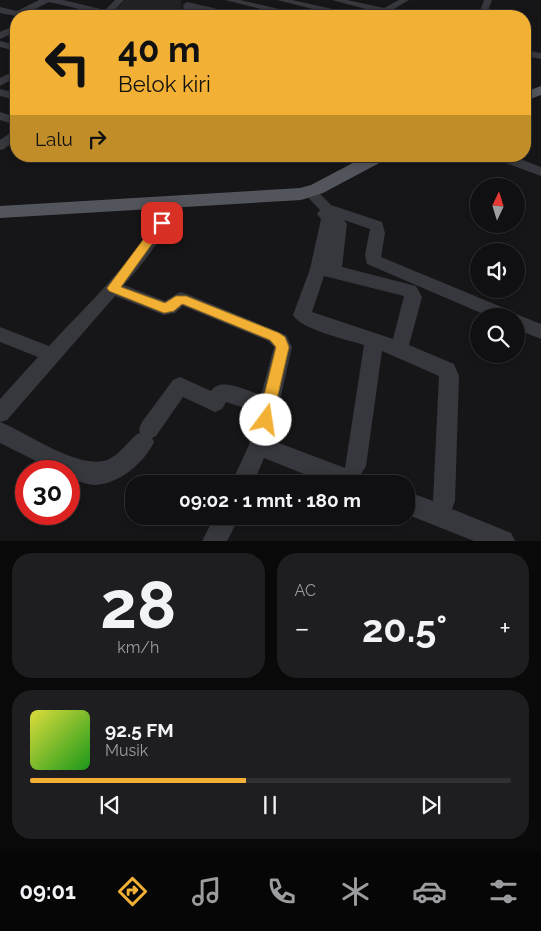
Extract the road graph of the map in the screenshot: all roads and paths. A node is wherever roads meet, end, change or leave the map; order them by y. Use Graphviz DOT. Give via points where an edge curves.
graph roads {
  1 [pos="46,0"];
  2 [pos="52,0"];
  3 [pos="120,0"];
  4 [pos="230,0"];
  5 [pos="281,0"];
  6 [pos="322,0"];
  7 [pos="336,0"];
  8 [pos="388,0"];
  9 [pos="402,1"];
  10 [pos="312,7"];
  11 [pos="32,10"];
  12 [pos="87,10"];
  13 [pos="110,10"];
  14 [pos="188,10"];
  15 [pos="209,10"];
  16 [pos="270,10"];
  17 [pos="308,10"];
  18 [pos="325,10"];
  19 [pos="380,10"];
  20 [pos="386,10"];
  21 [pos="10,34"];
  22 [pos="0,43"];
  23 [pos="10,138"];
  24 [pos="0,146"];
  25 [pos="367,162"];
  26 [pos="515,162"];
  27 [pos="541,172"];
  28 [pos="306,193"];
  29 [pos="167,202"];
  30 [pos="0,212"];
  31 [pos="325,270"];
  32 [pos="113,288"];
  33 [pos="486,308"];
  34 [pos="525,325"];
  35 [pos="541,332"];
  36 [pos="0,334"];
  37 [pos="374,340"];
  38 [pos="399,349"];
  39 [pos="50,358"];
  40 [pos="269,407"];
  41 [pos="0,413"];
  42 [pos="0,432"];
  43 [pos="259,446"];
  44 [pos="246,475"];
  45 [pos="357,475"];
  46 [pos="444,501"];
  47 [pos="415,506"];
  48 [pos="223,525"];
  49 [pos="214,541"];
  50 [pos="503,541"];
  1 -- 11 [label="street"];
  2 -- 12 [label="street"];
  3 -- 13 [label="street"];
  4 -- 16 [label="street"];
  5 -- 10 [label="street"];
  6 -- 10 [label="street"];
  7 -- 19 [label="street"];
  8 -- 9 [label="street"];
  9 -- 20 [label="street"];
  10 -- 17 [label="street"];
  10 -- 18 [label="street"];
  14 -- 15 [label="street" via="187,5"];
  21 -- 22 [label="street"];
  23 -- 24 [label="street"];
  25 -- 28 [label="main road"];
  26 -- 27 [label="street"];
  28 -- 29 [label="main road"];
  28 -- 31 [label="street" via="328,218"];
  28 -- 33 [label="street" via="326,208 377,226 373,260"];
  29 -- 30 [label="main road"];
  29 -- 32 [label="street" via="156,233"];
  31 -- 37 [label="street" via="305,304 303,316"];
  31 -- 38 [label="street" via="412,293"];
  32 -- 39 [label="street"];
  32 -- 40 [label="street" via="164,308 170,308 180,299 280,340 283,347"];
  34 -- 35 [label="street"];
  36 -- 39 [label="street"];
  37 -- 38 [label="street"];
  37 -- 45 [label="street"];
  38 -- 46 [label="street" via="445,368 448,374"];
  39 -- 41 [label="street"];
  40 -- 42 [label="street" via="222,392 215,403 180,386 146,436 121,465 94,474 72,468"];
  40 -- 43 [label="street"];
  43 -- 44 [label="street"];
  43 -- 45 [label="street"];
  47 -- 50 [label="street"];
  48 -- 49 [label="street"];
}
